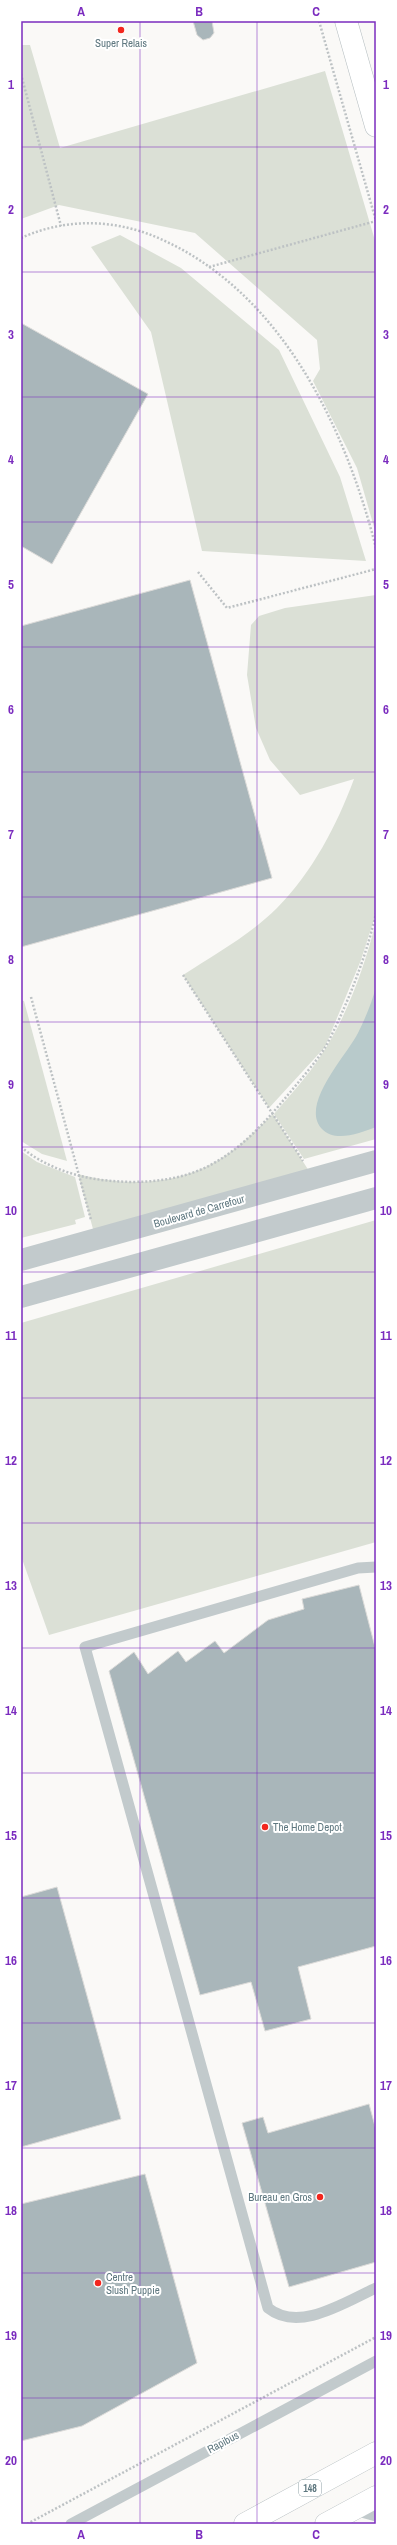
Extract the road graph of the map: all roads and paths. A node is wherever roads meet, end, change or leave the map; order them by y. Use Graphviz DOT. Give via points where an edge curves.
graph roads {
  1 [pos="319,21"];
  2 [pos="346,21"];
  3 [pos="21,74"];
  4 [pos="376,126"];
  5 [pos="376,221"];
  6 [pos="61,226"];
  7 [pos="21,238"];
  8 [pos="208,267"];
  9 [pos="376,548"];
  10 [pos="376,569"];
  11 [pos="198,572"];
  12 [pos="376,913"];
  13 [pos="183,975"];
  14 [pos="31,997"];
  15 [pos="273,1114"];
  16 [pos="21,1148"];
  17 [pos="376,1161"];
  18 [pos="78,1174"];
  19 [pos="314,1178"];
  20 [pos="376,1198"];
  21 [pos="96,1240"];
  22 [pos="21,1260"];
  23 [pos="21,1297"];
  24 [pos="376,1567"];
  25 [pos="376,2288"];
  26 [pos="376,2337"];
  27 [pos="376,2361"];
  28 [pos="376,2453"];
  29 [pos="376,2497"];
  30 [pos="352,2510"];
  31 [pos="376,2516"];
  32 [pos="27,2524"];
  33 [pos="70,2524"];
  34 [pos="245,2524"];
  35 [pos="326,2524"];
  1 -- 5 [label="path"];
  2 -- 4 [label="main road"];
  3 -- 6 [label="path"];
  5 -- 8 [label="path"];
  6 -- 7 [label="path"];
  6 -- 8 [label="path" via="87,223 128,227 168,242"];
  8 -- 9 [label="path" via="242,294 296,359 340,440 358,484"];
  10 -- 11 [label="path" via="227,608"];
  12 -- 15 [label="path" via="361,960 325,1047"];
  13 -- 15 [label="path"];
  14 -- 18 [label="path"];
  15 -- 18 [label="path" via="228,1153 195,1172 135,1182 101,1180"];
  15 -- 19 [label="path"];
  16 -- 18 [label="path" via="51,1166"];
  17 -- 19 [label="street, Boulevard de Carrefour"];
  18 -- 21 [label="path"];
  19 -- 21 [label="street, Boulevard de Carrefour"];
  20 -- 23 [label="street"];
  21 -- 22 [label="street, Boulevard de Carrefour"];
  24 -- 25 [label="lane" via="358,1568 85,1647 268,2308 277,2315 289,2319 302,2318"];
  26 -- 32 [label="path"];
  27 -- 33 [label="lane, Rapibus"];
  28 -- 34 [label="main road, 148"];
  29 -- 30 [label="main road"];
  30 -- 31 [label="lane"];
  30 -- 35 [label="main road"];
}
